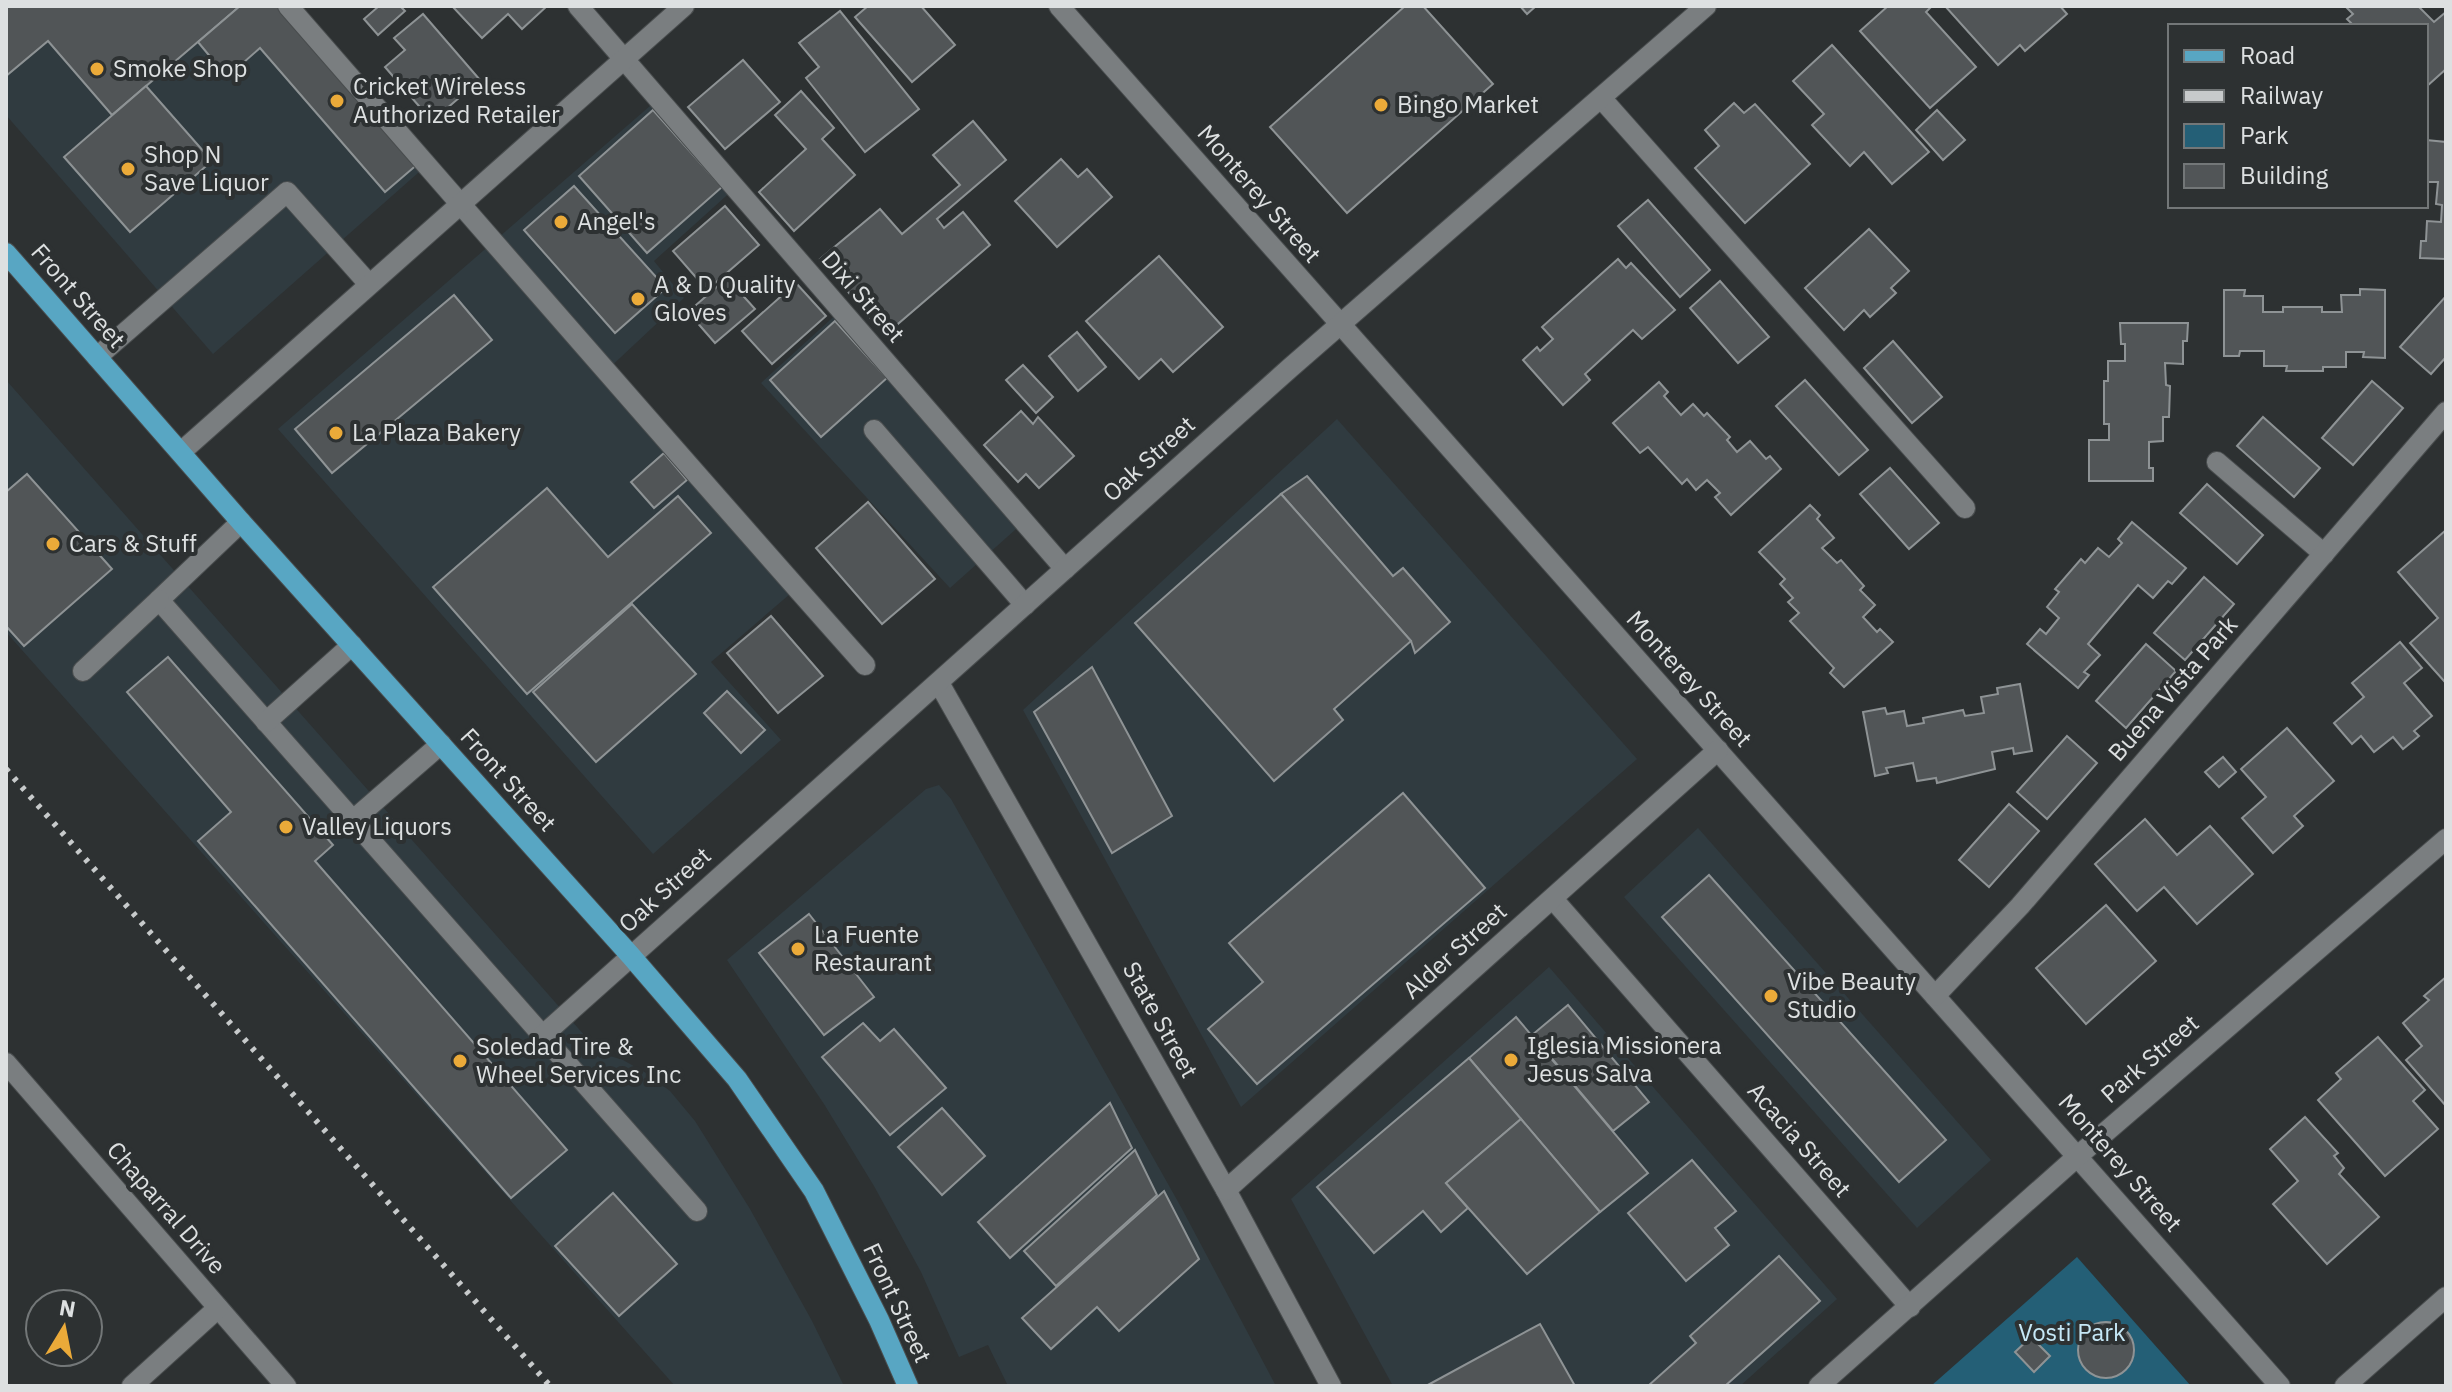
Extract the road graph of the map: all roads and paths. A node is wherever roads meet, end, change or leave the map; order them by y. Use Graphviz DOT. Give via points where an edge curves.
graph roads {
  1 [pos="288,6"];
  2 [pos="578,6"];
  3 [pos="684,6"];
  4 [pos="1059,6"];
  5 [pos="1706,6"];
  6 [pos="623,58"];
  7 [pos="1602,99"];
  8 [pos="462,203"];
  9 [pos="6,253"];
  10 [pos="368,283"];
  11 [pos="1339,325"];
  12 [pos="97,357"];
  13 [pos="2446,412"];
  14 [pos="874,430"];
  15 [pos="181,452"];
  16 [pos="2217,462"];
  17 [pos="1965,508"];
  18 [pos="241,522"];
  19 [pos="2324,554"];
  20 [pos="1065,569"];
  21 [pos="159,600"];
  22 [pos="1025,605"];
  23 [pos="352,645"];
  24 [pos="865,665"];
  25 [pos="83,671"];
  26 [pos="939,683"];
  27 [pos="266,722"];
  28 [pos="441,744"];
  29 [pos="1718,750"];
  30 [pos="352,821"];
  31 [pos="2446,839"];
  32 [pos="1553,899"];
  33 [pos="631,956"];
  34 [pos="1935,996"];
  35 [pos="542,1036"];
  36 [pos="6,1063"];
  37 [pos="2079,1155"];
  38 [pos="1226,1190"];
  39 [pos="697,1211"];
  40 [pos="2446,1297"];
  41 [pos="1910,1307"];
  42 [pos="218,1308"];
  43 [pos="132,1386"];
  44 [pos="286,1386"];
  45 [pos="908,1386"];
  46 [pos="1331,1386"];
  47 [pos="1819,1386"];
  48 [pos="2280,1386"];
  49 [pos="2345,1386"];
  1 -- 8 [label="street"];
  2 -- 6 [label="street, Dixi Street"];
  3 -- 6 [label="street"];
  4 -- 11 [label="street, Monterey Street"];
  5 -- 7 [label="street, Oak Street"];
  6 -- 8 [label="street"];
  6 -- 20 [label="street, Dixi Street"];
  7 -- 11 [label="street, Oak Street"];
  7 -- 17 [label="street"];
  8 -- 10 [label="street"];
  8 -- 24 [label="street"];
  9 -- 12 [label="main road, Front Street"];
  10 -- 12 [label="street" via="287,192"];
  10 -- 15 [label="street"];
  11 -- 20 [label="street, Oak Street"];
  11 -- 29 [label="street, Monterey Street"];
  12 -- 15 [label="main road, Front Street"];
  13 -- 19 [label="street, Buena Vista Park"];
  14 -- 22 [label="street"];
  15 -- 18 [label="main road, Front Street"];
  16 -- 19 [label="street"];
  18 -- 21 [label="street"];
  18 -- 23 [label="main road, Front Street"];
  19 -- 34 [label="street, Buena Vista Park" via="2020,906"];
  20 -- 22 [label="street, Oak Street"];
  21 -- 25 [label="street"];
  21 -- 27 [label="street"];
  22 -- 26 [label="street, Oak Street"];
  23 -- 27 [label="street"];
  23 -- 28 [label="main road, Front Street"];
  26 -- 33 [label="street, Oak Street"];
  26 -- 38 [label="street, State Street"];
  27 -- 30 [label="street"];
  28 -- 30 [label="street"];
  28 -- 33 [label="main road, Front Street"];
  29 -- 32 [label="street, Alder Street"];
  29 -- 34 [label="street, Monterey Street"];
  30 -- 35 [label="street"];
  31 -- 37 [label="street, Park Street"];
  32 -- 38 [label="street, Alder Street"];
  32 -- 41 [label="street, Acacia Street"];
  33 -- 35 [label="street, Oak Street"];
  33 -- 45 [label="main road, Front Street" via="737,1079 814,1191"];
  34 -- 37 [label="street, Monterey Street"];
  35 -- 39 [label="street"];
  36 -- 42 [label="street, Chaparral Drive"];
  37 -- 41 [label="street, Park Street"];
  37 -- 48 [label="street, Monterey Street"];
  38 -- 46 [label="street, State Street"];
  40 -- 49 [label="street"];
  41 -- 47 [label="street, Park Street"];
  42 -- 43 [label="street"];
  42 -- 44 [label="street, Chaparral Drive"];
}
